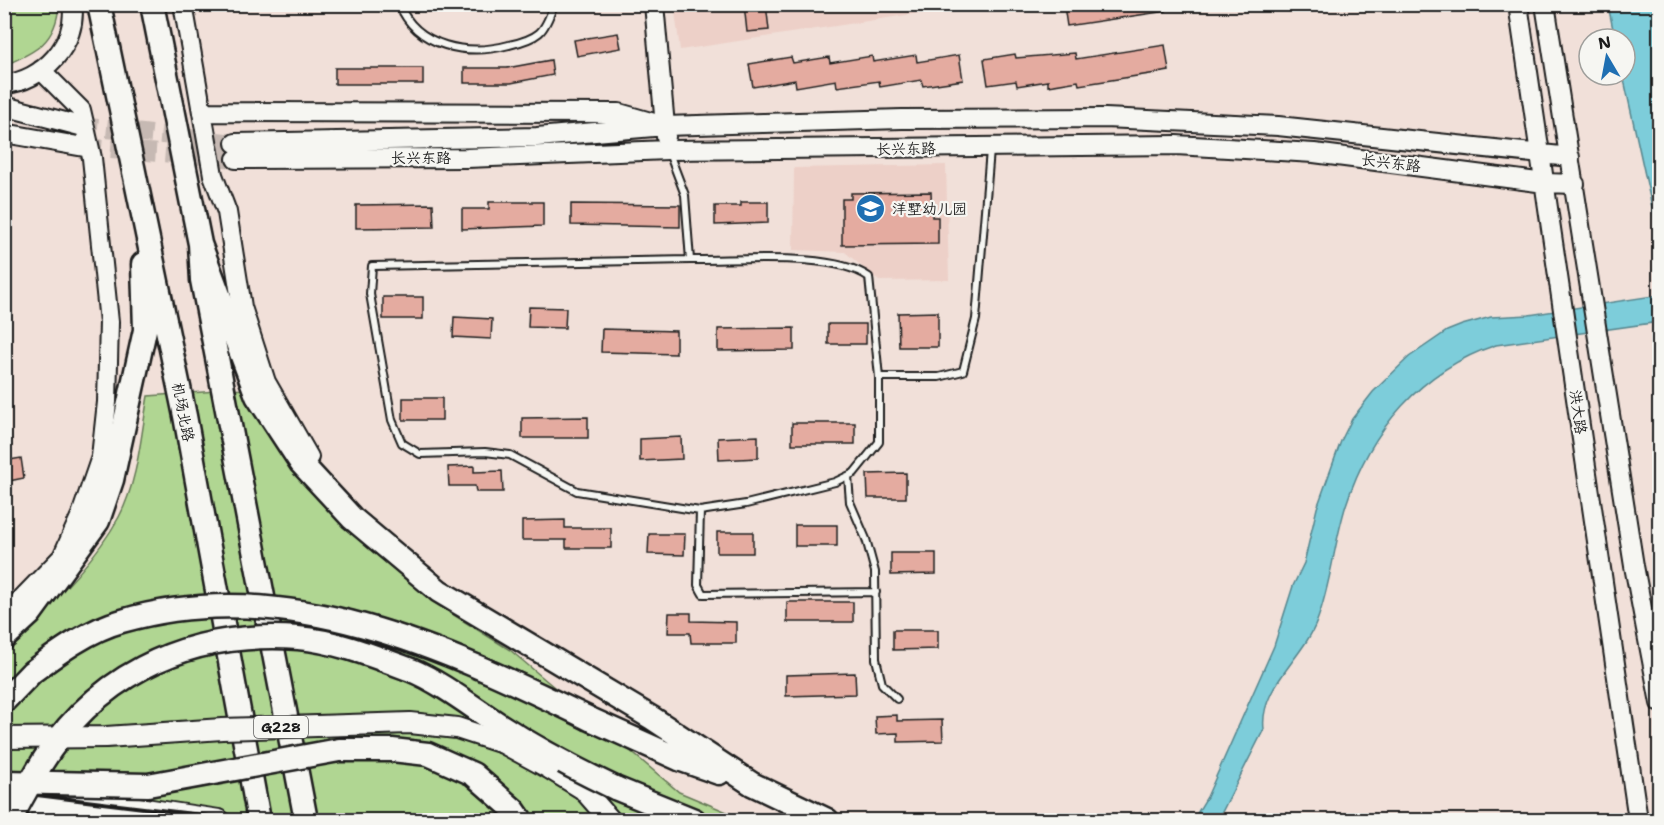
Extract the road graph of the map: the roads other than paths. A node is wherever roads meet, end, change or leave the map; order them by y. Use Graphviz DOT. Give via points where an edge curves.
graph roads {
  1 [pos="72,4"];
  2 [pos="99,4"];
  3 [pos="152,4"];
  4 [pos="183,4"];
  5 [pos="399,4"];
  6 [pos="554,4"];
  7 [pos="654,4"];
  8 [pos="1518,4"];
  9 [pos="1545,4"];
  10 [pos="41,70"];
  11 [pos="4,84"];
  12 [pos="4,106"];
  13 [pos="204,112"];
  14 [pos="80,126"];
  15 [pos="665,126"];
  16 [pos="4,133"];
  17 [pos="84,147"];
  18 [pos="990,147"];
  19 [pos="668,150"];
  20 [pos="1540,154"];
  21 [pos="1570,157"];
  22 [pos="1545,183"];
  23 [pos="1575,184"];
  24 [pos="142,202"];
  25 [pos="200,244"];
  26 [pos="690,260"];
  27 [pos="879,377"];
  28 [pos="848,476"];
  29 [pos="331,494"];
  30 [pos="700,511"];
  31 [pos="876,592"];
  32 [pos="4,616"];
  33 [pos="4,638"];
  34 [pos="897,699"];
  35 [pos="4,701"];
  36 [pos="1659,704"];
  37 [pos="4,738"];
  38 [pos="4,782"];
  39 [pos="752,784"];
  40 [pos="4,789"];
  41 [pos="4,803"];
  42 [pos="11,820"];
  43 [pos="146,820"];
  44 [pos="219,820"];
  45 [pos="259,820"];
  46 [pos="306,820"];
  47 [pos="521,820"];
  48 [pos="610,820"];
  49 [pos="694,820"];
  50 [pos="827,820"];
  51 [pos="1638,820"];
  1 -- 10 [label="main road" via="75,17 61,52"];
  2 -- 24 [label="highway, 机场北路"];
  3 -- 25 [label="highway"];
  4 -- 13 [label="main road"];
  5 -- 6 [label="lane" via="404,17 423,34 466,51 488,51 539,33"];
  7 -- 15 [label="main road"];
  8 -- 20 [label="main road, 洪大路"];
  9 -- 21 [label="main road, 洪大路"];
  10 -- 11 [label="main road" via="19,83"];
  10 -- 32 [label="main road" via="81,110 92,158 109,322 107,402 101,457 62,557"];
  12 -- 14 [label="main road"];
  13 -- 15 [label="main road" via="619,113"];
  13 -- 29 [label="main road" via="213,175 227,212 242,307 266,382"];
  15 -- 19 [label="main road"];
  15 -- 19 [label="main road, 长兴东路" via="537,137 235,151 467,158"];
  15 -- 20 [label="main road, 长兴东路" via="1106,118 1278,126"];
  16 -- 17 [label="main road"];
  18 -- 19 [label="main road, 长兴东路"];
  18 -- 22 [label="main road, 长兴东路" via="1176,145 1302,152"];
  18 -- 27 [label="lane" via="976,319 963,371 939,377"];
  19 -- 26 [label="lane" via="685,195"];
  20 -- 21 [label="main road, 长兴东路"];
  20 -- 22 [label="main road, 洪大路"];
  21 -- 23 [label="main road, 洪大路"];
  22 -- 23 [label="main road, 长兴东路"];
  22 -- 51 [label="main road, 洪大路"];
  23 -- 36 [label="main road, 洪大路"];
  24 -- 33 [label="highway" via="145,330 112,480 98,520 30,614"];
  24 -- 45 [label="highway, 机场北路"];
  25 -- 29 [label="highway" via="257,396 301,463"];
  25 -- 46 [label="highway" via="202,279"];
  26 -- 27 [label="lane" via="822,261 856,268 869,277"];
  26 -- 30 [label="lane" via="372,266 370,294 392,420 402,443 420,454 510,455 577,491"];
  27 -- 28 [label="lane" via="879,442"];
  28 -- 30 [label="lane" via="746,504"];
  28 -- 31 [label="lane" via="850,502 866,539"];
  29 -- 39 [label="highway" via="352,518 439,591 652,718"];
  30 -- 31 [label="lane" via="698,585 703,594"];
  31 -- 34 [label="lane" via="876,659 882,684"];
  35 -- 39 [label="highway, bridge" via="32,672 69,645 120,621 184,607 286,610 337,618 414,641 484,668 679,759"];
  37 -- 48 [label="main road, G228, bridge" via="410,723 457,728 503,743 549,768 583,789"];
  38 -- 47 [label="highway, bridge" via="148,784 339,750 392,750 428,754 473,774"];
  39 -- 50 [label="highway"];
  40 -- 44 [label="main road"];
  41 -- 43 [label="highway"];
  42 -- 49 [label="highway, bridge" via="49,749 93,700 123,677 159,658 206,644 257,637 310,640 348,648 414,671 543,753"];
}
